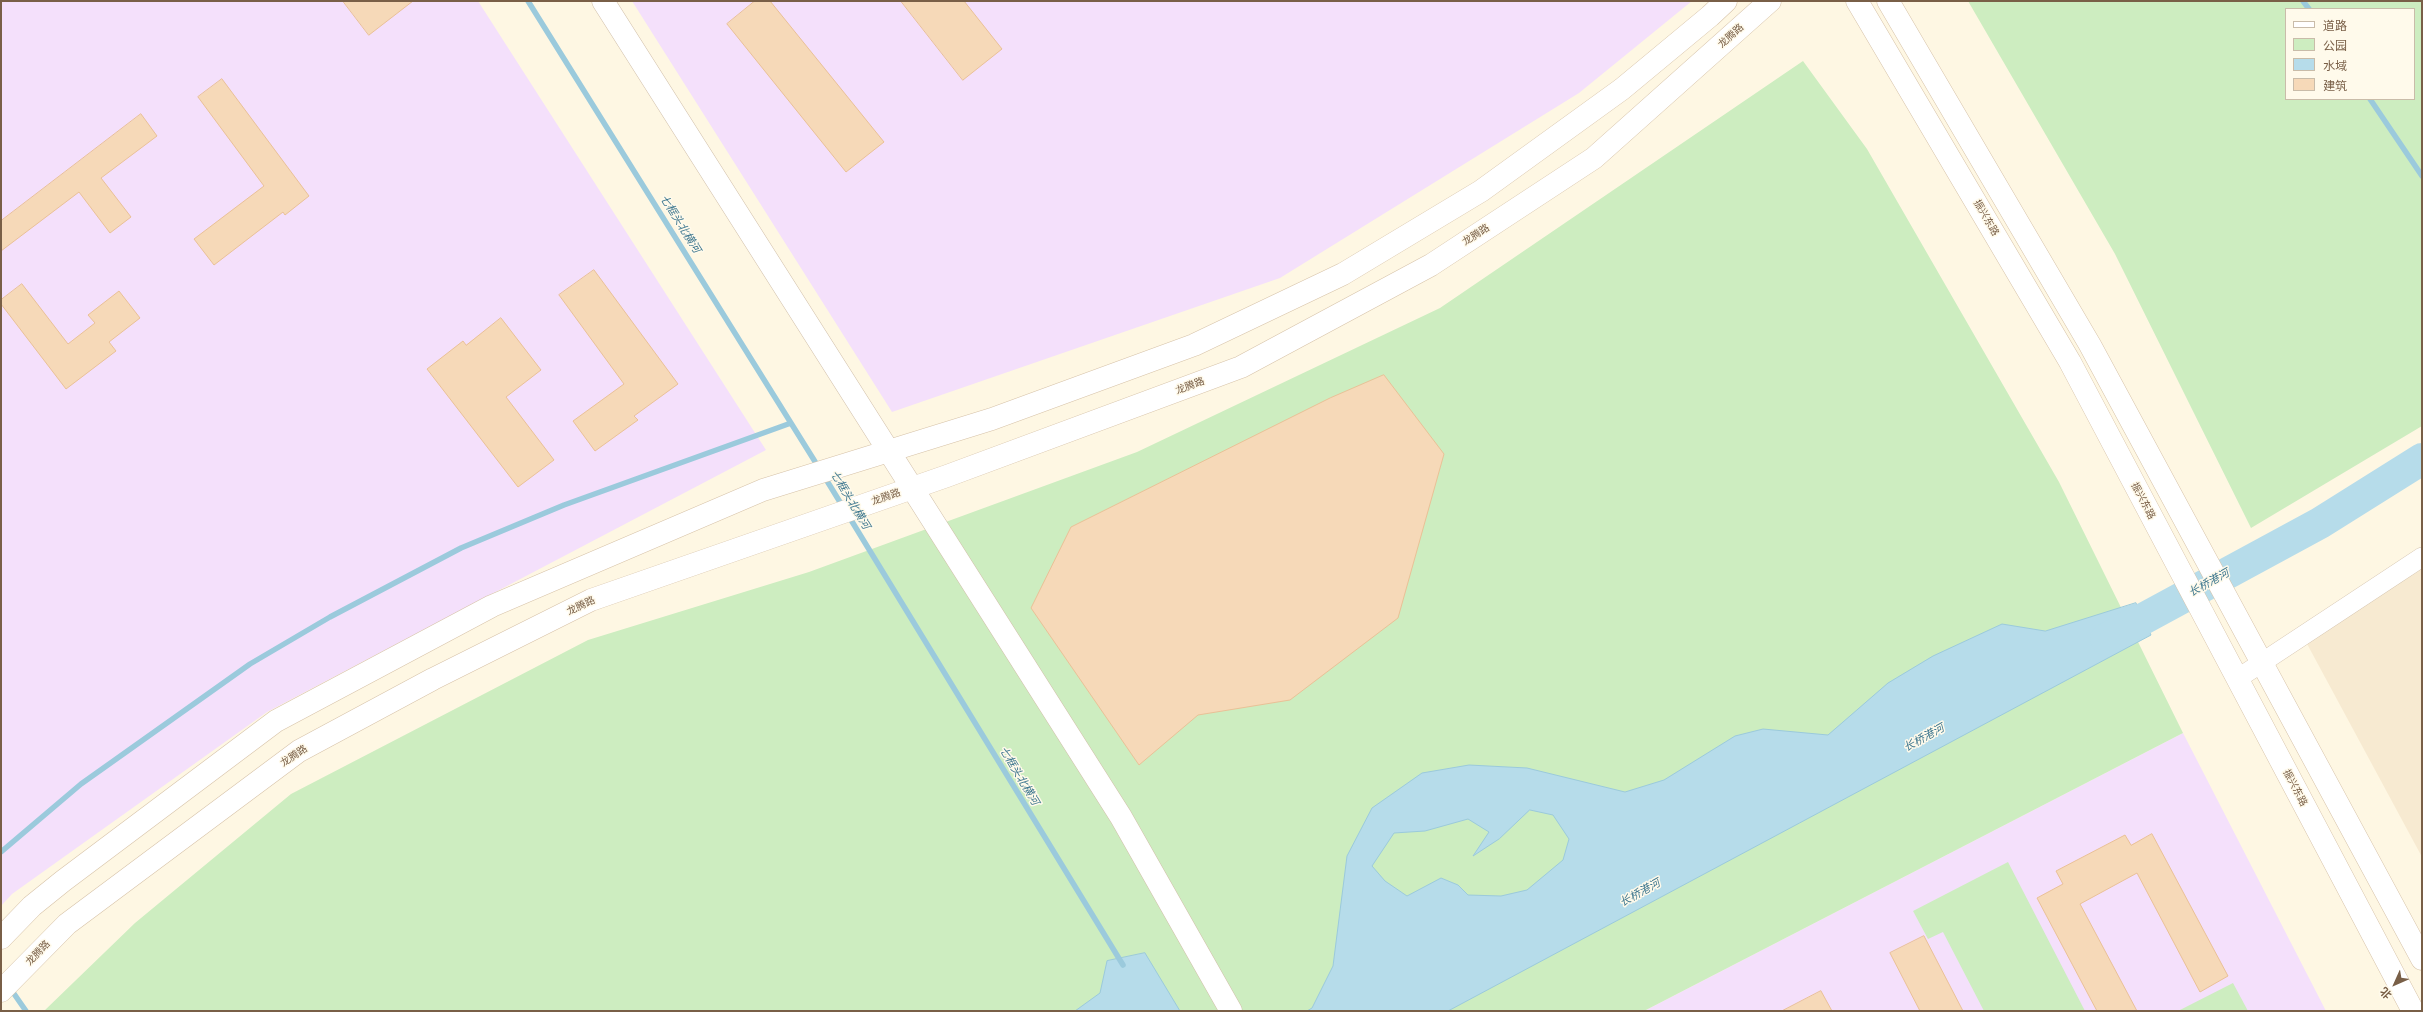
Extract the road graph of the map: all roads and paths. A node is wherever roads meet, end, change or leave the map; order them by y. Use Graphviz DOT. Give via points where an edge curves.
graph roads {
  1 [pos="603,1"];
  2 [pos="1726,1"];
  3 [pos="1770,1"];
  4 [pos="1857,1"];
  5 [pos="1888,1"];
  6 [pos="886,452"];
  7 [pos="910,489"];
  8 [pos="2422,557"];
  9 [pos="2261,663"];
  10 [pos="2237,679"];
  11 [pos="1,938"];
  12 [pos="2422,959"];
  13 [pos="1,991"];
  14 [pos="1231,1011"];
  15 [pos="2413,1011"];
  1 -- 6 [label="main road"];
  2 -- 6 [label="main road" via="1622,89 1481,191 1342,274 1194,345 992,419"];
  3 -- 7 [label="main road, 龙腾路" via="1594,158 1431,266 1241,367"];
  4 -- 10 [label="main road, 振兴东路" via="2070,362"];
  5 -- 9 [label="main road" via="2090,345"];
  6 -- 7 [label="main road"];
  6 -- 11 [label="main road" via="763,490 492,606 276,721 32,906"];
  7 -- 13 [label="main road, 龙腾路" via="591,600 299,751 67,924"];
  7 -- 14 [label="main road" via="1121,817"];
  8 -- 9 [label="street"];
  9 -- 10 [label="street"];
  9 -- 12 [label="main road"];
  10 -- 15 [label="main road, 振兴东路"];
}
